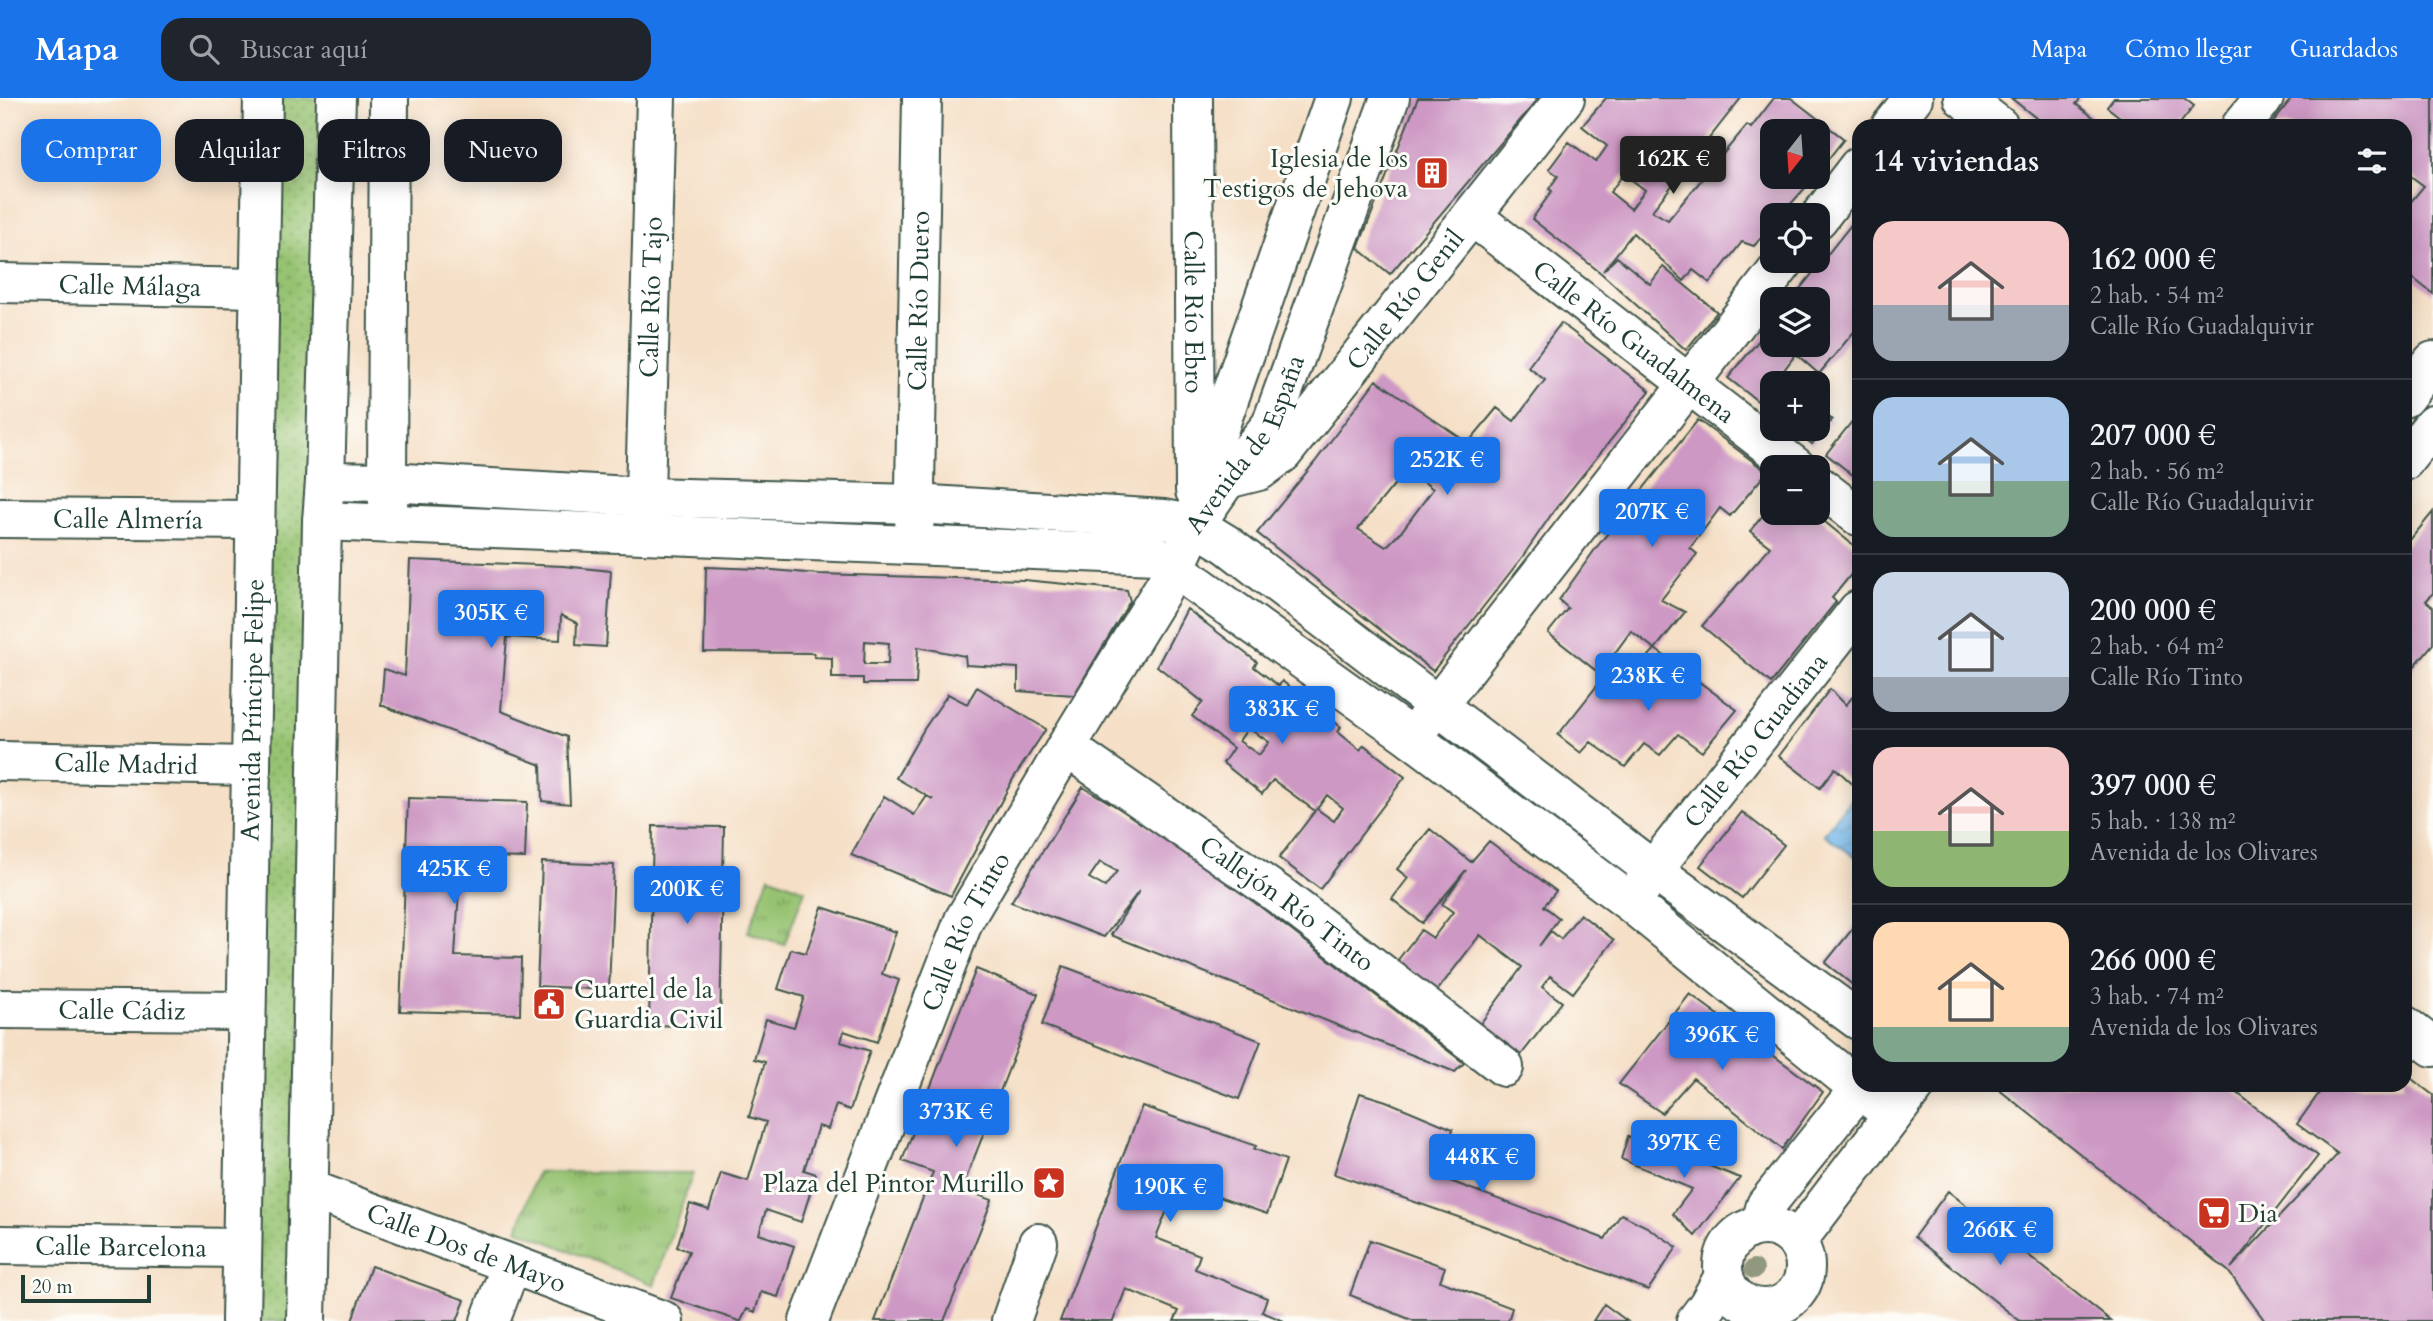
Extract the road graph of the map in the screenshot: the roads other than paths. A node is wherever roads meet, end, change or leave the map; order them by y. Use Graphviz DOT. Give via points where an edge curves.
graph roads {
  1 [pos="263,98"];
  2 [pos="336,98"];
  3 [pos="389,98"];
  4 [pos="656,98"];
  5 [pos="922,98"];
  6 [pos="1193,98"];
  7 [pos="1334,98"];
  8 [pos="1390,98"];
  9 [pos="1565,98"];
  10 [pos="1913,98"];
  11 [pos="1963,98"];
  12 [pos="2264,98"];
  13 [pos="336,119"];
  14 [pos="389,119"];
  15 [pos="1896,119"];
  16 [pos="1990,119"];
  17 [pos="2248,119"];
  18 [pos="1852,175"];
  19 [pos="335,182"];
  20 [pos="389,182"];
  21 [pos="1830,203"];
  22 [pos="1472,216"];
  23 [pos="1776,273"];
  24 [pos="0,283"];
  25 [pos="260,288"];
  26 [pos="2433,361"];
  27 [pos="1689,384"];
  28 [pos="2412,388"];
  29 [pos="1781,455"];
  30 [pos="1227,479"];
  31 [pos="325,481"];
  32 [pos="387,482"];
  33 [pos="1830,494"];
  34 [pos="647,497"];
  35 [pos="915,504"];
  36 [pos="1852,511"];
  37 [pos="0,518"];
  38 [pos="255,520"];
  39 [pos="322,521"];
  40 [pos="389,522"];
  41 [pos="1195,525"];
  42 [pos="644,535"];
  43 [pos="914,544"];
  44 [pos="1175,569"];
  45 [pos="1852,618"];
  46 [pos="1435,706"];
  47 [pos="1412,738"];
  48 [pos="1066,747"];
  49 [pos="0,761"];
  50 [pos="251,766"];
  51 [pos="1653,870"];
  52 [pos="1631,904"];
  53 [pos="0,1009"];
  54 [pos="246,1011"];
  55 [pos="1852,1016"];
  56 [pos="1504,1067"];
  57 [pos="1852,1080"];
  58 [pos="1857,1092"];
  59 [pos="1867,1092"];
  60 [pos="1910,1092"];
  61 [pos="1892,1115"];
  62 [pos="309,1189"];
  63 [pos="1759,1226"];
  64 [pos="1797,1241"];
  65 [pos="1038,1243"];
  66 [pos="0,1245"];
  67 [pos="242,1248"];
  68 [pos="511,1265"];
  69 [pos="1724,1276"];
  70 [pos="1805,1307"];
  71 [pos="1753,1314"];
  72 [pos="241,1321"];
  73 [pos="306,1321"];
  74 [pos="490,1321"];
  75 [pos="664,1321"];
  76 [pos="809,1321"];
  77 [pos="1011,1321"];
  78 [pos="1696,1321"];
  1 -- 25 [label="street, Avenida Príncipe Felipe"];
  2 -- 13 [label="street"];
  3 -- 14 [label="street"];
  4 -- 34 [label="street, Calle Río Tajo"];
  5 -- 35 [label="street, Calle Río Duero"];
  6 -- 41 [label="street, Calle Río Ebro"];
  7 -- 41 [label="street, Avenida de España" via="1202,477"];
  8 -- 30 [label="street, Avenida de España" via="1271,425"];
  9 -- 22 [label="street, Calle Río Genil"];
  10 -- 15 [label="street"];
  11 -- 16 [label="street"];
  12 -- 17 [label="street"];
  18 -- 21 [label="street"];
  19 -- 31 [label="street"];
  20 -- 32 [label="street"];
  22 -- 27 [label="street, Calle Río Guadalmena"];
  22 -- 30 [label="street, Calle Río Genil" via="1283,453 1259,471"];
  23 -- 27 [label="street"];
  24 -- 25 [label="street, Calle Málaga"];
  25 -- 38 [label="street, Avenida Príncipe Felipe"];
  26 -- 28 [label="street"];
  27 -- 29 [label="street, Calle Río Guadalmena"];
  27 -- 46 [label="street"];
  30 -- 41 [label="street, Avenida de España"];
  31 -- 32 [label="street"];
  31 -- 39 [label="street"];
  32 -- 34 [label="street"];
  32 -- 40 [label="street"];
  33 -- 36 [label="street"];
  34 -- 35 [label="street"];
  34 -- 42 [label="street, Calle Río Tajo"];
  35 -- 41 [label="street" via="1164,519"];
  35 -- 43 [label="street, Calle Río Duero"];
  37 -- 38 [label="street, Calle Almería"];
  38 -- 50 [label="street, Avenida Príncipe Felipe"];
  39 -- 40 [label="street"];
  39 -- 62 [label="street"];
  40 -- 42 [label="street"];
  41 -- 44 [label="street, Calle Río Tinto"];
  41 -- 46 [label="street"];
  42 -- 43 [label="street"];
  43 -- 44 [label="street" via="1156,555"];
  44 -- 47 [label="street"];
  44 -- 48 [label="street, Calle Río Tinto"];
  45 -- 51 [label="street, Calle Río Guadiana"];
  46 -- 47 [label="street"];
  46 -- 51 [label="street"];
  47 -- 52 [label="street"];
  48 -- 56 [label="street, Callejón Río Tinto" via="1282,897"];
  48 -- 76 [label="street, Calle Río Tinto" via="964,920"];
  49 -- 50 [label="street, Calle Madrid"];
  50 -- 54 [label="street, Avenida Príncipe Felipe"];
  51 -- 52 [label="street, Calle Río Guadiana"];
  51 -- 55 [label="street"];
  52 -- 57 [label="street"];
  53 -- 54 [label="street, Calle Cádiz"];
  54 -- 67 [label="street, Avenida Príncipe Felipe"];
  58 -- 63 [label="street" via="1766,1205"];
  59 -- 61 [label="street"];
  60 -- 61 [label="street"];
  61 -- 64 [label="street"];
  62 -- 68 [label="street, Calle Dos de Mayo"];
  62 -- 73 [label="street"];
  63 -- 64 [label="street" via="1773,1226"];
  63 -- 69 [label="street" via="1746,1230 1727,1249"];
  64 -- 70 [label="street" via="1805,1268"];
  65 -- 77 [label="street"];
  66 -- 67 [label="street, Calle Barcelona"];
  67 -- 72 [label="street, Avenida Príncipe Felipe"];
  68 -- 74 [label="street"];
  68 -- 75 [label="street, Calle Dos de Mayo"];
  69 -- 71 [label="street"];
  69 -- 78 [label="street"];
  70 -- 71 [label="street" via="1785,1302"];
}
